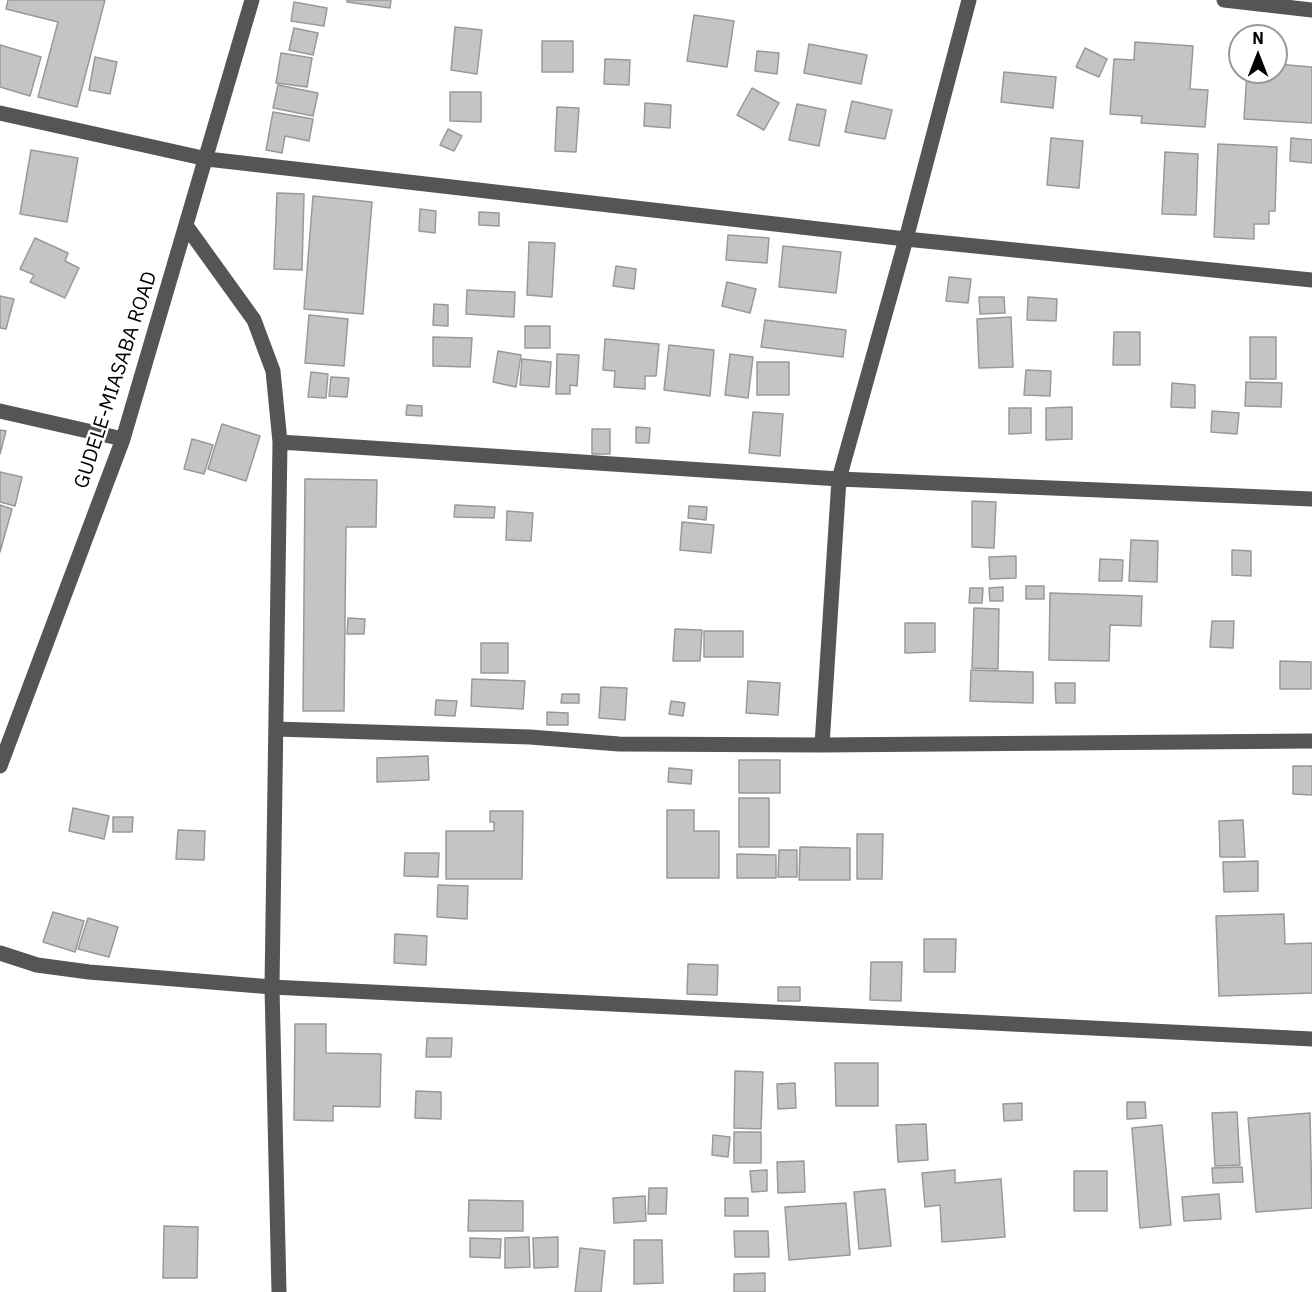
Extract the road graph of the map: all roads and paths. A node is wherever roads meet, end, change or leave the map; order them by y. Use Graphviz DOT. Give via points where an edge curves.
graph roads {
  1 [pos="252,0"];
  2 [pos="969,0"];
  3 [pos="1224,0"];
  4 [pos="1312,10"];
  5 [pos="0,112"];
  6 [pos="207,159"];
  7 [pos="187,227"];
  8 [pos="906,239"];
  9 [pos="1312,280"];
  10 [pos="0,411"];
  11 [pos="123,439"];
  12 [pos="280,442"];
  13 [pos="839,479"];
  14 [pos="1312,499"];
  15 [pos="276,729"];
  16 [pos="1312,741"];
  17 [pos="822,745"];
  18 [pos="1,760"];
  19 [pos="0,953"];
  20 [pos="272,987"];
  21 [pos="1312,1040"];
  22 [pos="279,1292"];
  1 -- 6 [label="street, GUDELE-MIASABA ROAD"];
  2 -- 8 [label="street"];
  3 -- 4 [label="street"];
  5 -- 6 [label="street"];
  6 -- 7 [label="street, GUDELE-MIASABA ROAD"];
  6 -- 8 [label="street"];
  7 -- 11 [label="street, GUDELE-MIASABA ROAD"];
  7 -- 12 [label="street" via="254,320 273,371"];
  8 -- 9 [label="street"];
  8 -- 13 [label="street"];
  10 -- 11 [label="street"];
  11 -- 18 [label="street, GUDELE-MIASABA ROAD"];
  12 -- 13 [label="street"];
  12 -- 15 [label="street"];
  13 -- 14 [label="street"];
  13 -- 17 [label="street"];
  15 -- 17 [label="street" via="530,737 620,744"];
  15 -- 20 [label="street"];
  16 -- 17 [label="street"];
  19 -- 20 [label="street" via="37,965 90,972"];
  20 -- 21 [label="street"];
  20 -- 22 [label="street"];
}
